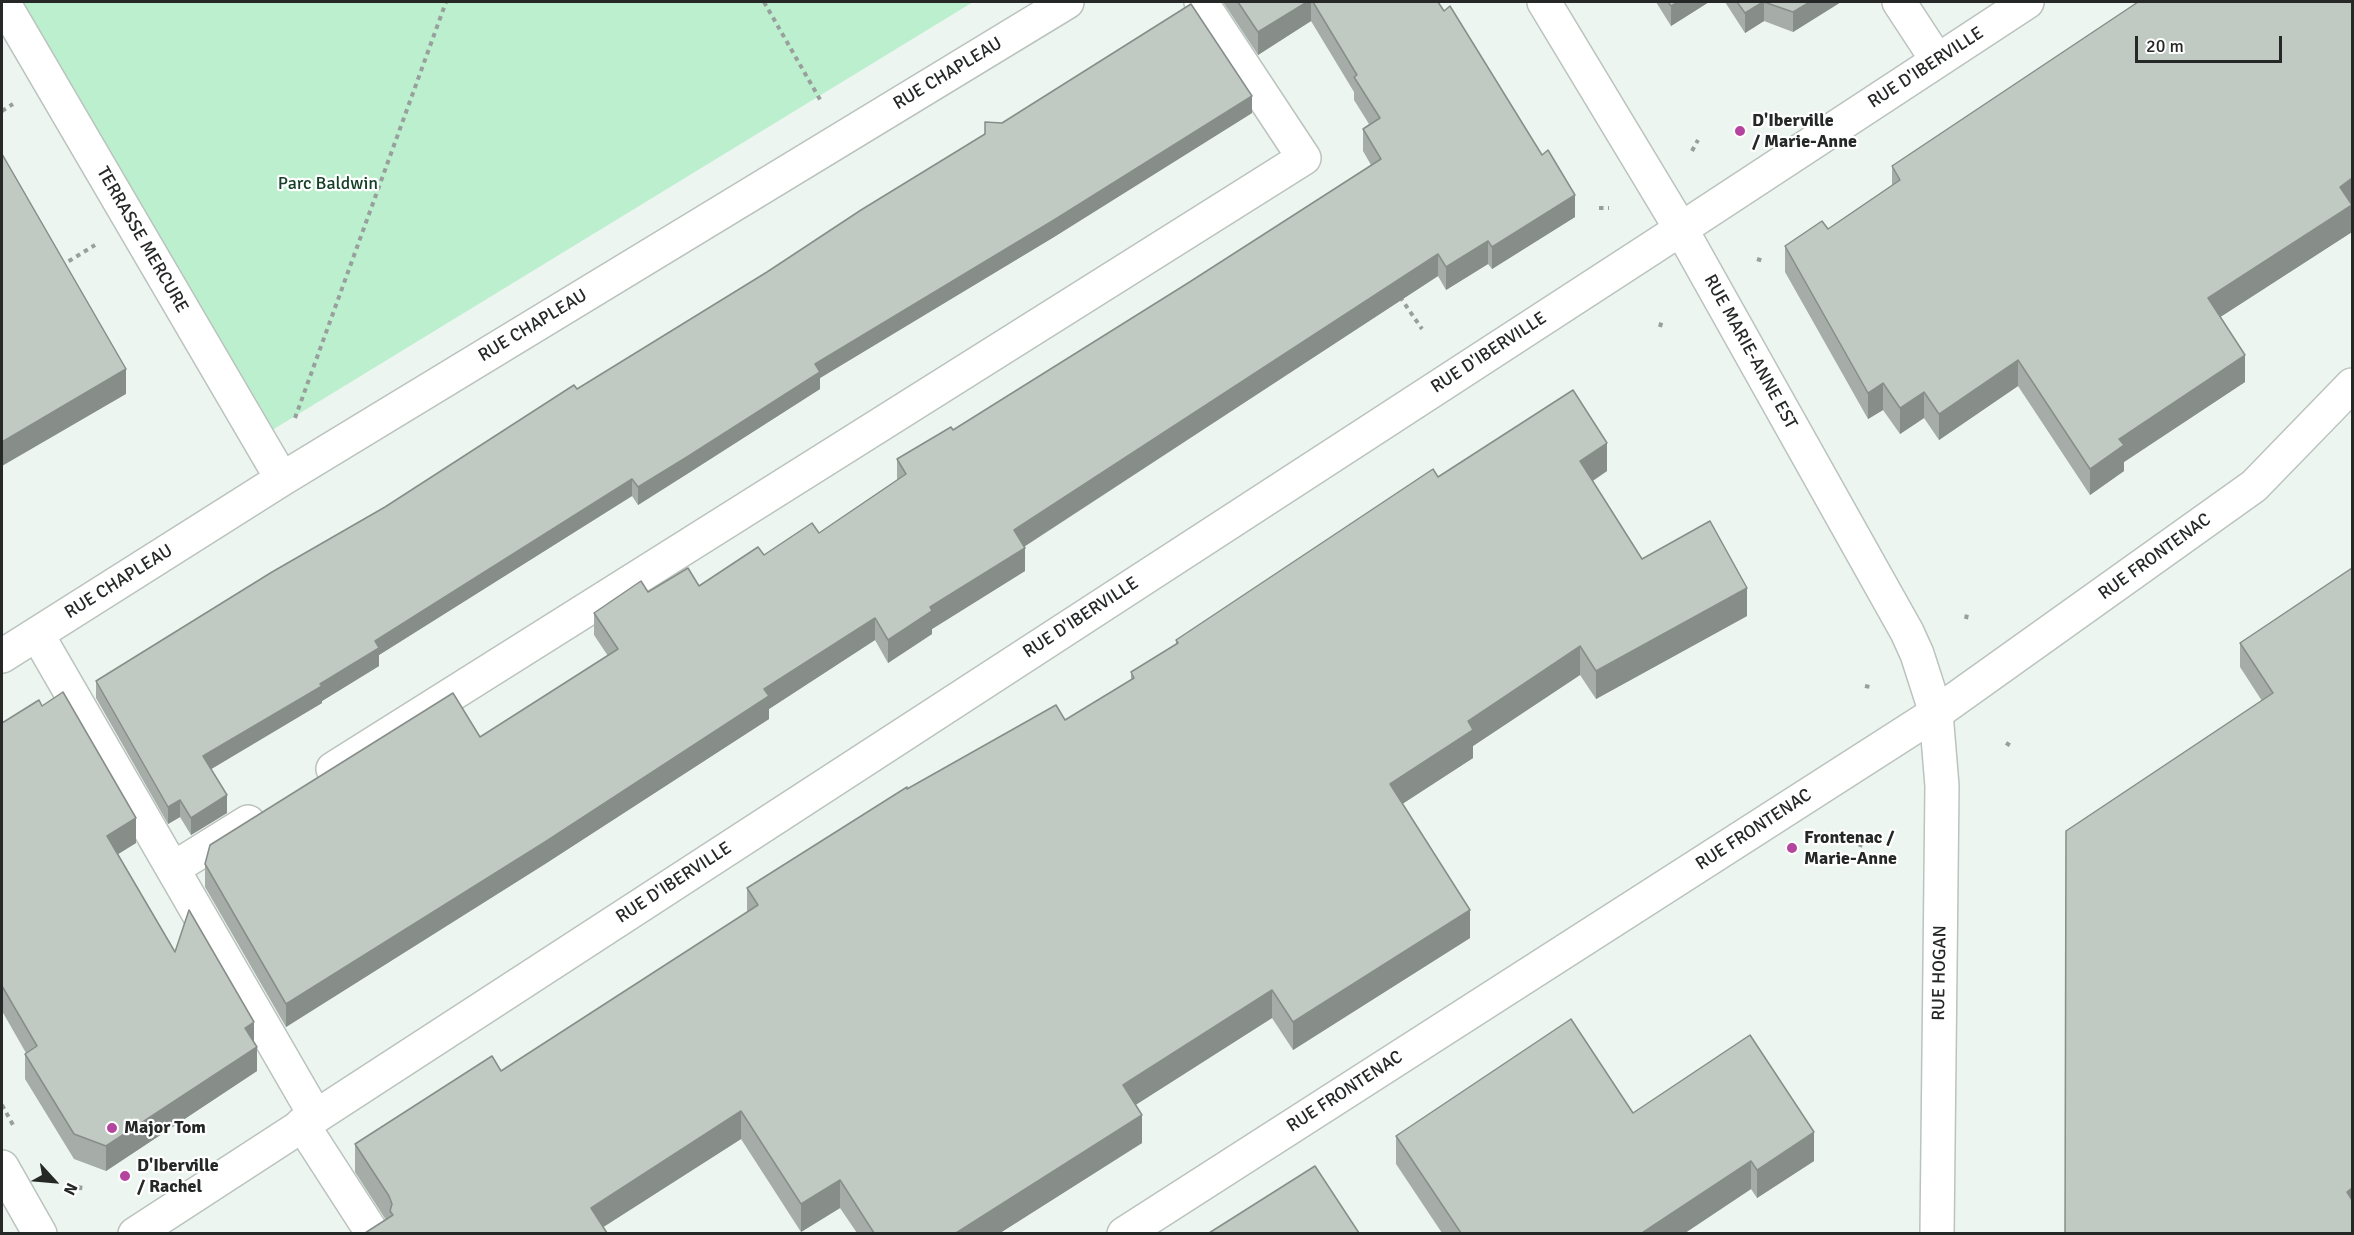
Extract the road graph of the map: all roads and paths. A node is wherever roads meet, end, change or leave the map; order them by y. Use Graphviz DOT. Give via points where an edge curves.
graph roads {
  1 [pos="3,2"];
  2 [pos="446,2"];
  3 [pos="765,2"];
  4 [pos="1067,2"];
  5 [pos="1201,2"];
  6 [pos="1544,2"];
  7 [pos="1899,2"];
  8 [pos="2027,2"];
  9 [pos="1937,60"];
  10 [pos="822,103"];
  11 [pos="1698,140"];
  12 [pos="1692,151"];
  13 [pos="1599,208"];
  14 [pos="1609,208"];
  15 [pos="1681,229"];
  16 [pos="72,259"];
  17 [pos="1757,259"];
  18 [pos="1763,261"];
  19 [pos="54,270"];
  20 [pos="1396,291"];
  21 [pos="1662,320"];
  22 [pos="1660,327"];
  23 [pos="1422,329"];
  24 [pos="2352,385"];
  25 [pos="294,420"];
  26 [pos="282,479"];
  27 [pos="37,634"];
  28 [pos="2,656"];
  29 [pos="1936,714"];
  30 [pos="2006,743"];
  31 [pos="2011,746"];
  32 [pos="305,786"];
  33 [pos="274,805"];
  34 [pos="1862,842"];
  35 [pos="1860,847"];
  36 [pos="174,868"];
  37 [pos="309,1120"];
  38 [pos="2,1167"];
  39 [pos="81,1183"];
  40 [pos="80,1190"];
  41 [pos="40,1233"];
  42 [pos="135,1233"];
  43 [pos="373,1233"];
  44 [pos="1124,1233"];
  45 [pos="1937,1233"];
  1 -- 26 [label="main road, TERRASSE MERCURE"];
  2 -- 25 [label="path"];
  3 -- 10 [label="path"];
  4 -- 26 [label="main road, RUE CHAPLEAU"];
  5 -- 32 [label="main road" via="1304,158"];
  6 -- 15 [label="main road, RUE MARIE-ANNE EST"];
  7 -- 9 [label="main road"];
  8 -- 9 [label="main road, RUE D'IBERVILLE"];
  9 -- 15 [label="main road, RUE D'IBERVILLE"];
  11 -- 12 [label="path"];
  13 -- 14 [label="path"];
  15 -- 29 [label="main road, RUE MARIE-ANNE EST" via="1907,632"];
  15 -- 37 [label="main road, RUE D'IBERVILLE"];
  16 -- 19 [label="path"];
  17 -- 18 [label="path"];
  20 -- 23 [label="path"];
  21 -- 22 [label="path"];
  24 -- 29 [label="main road, RUE FRONTENAC" via="2254,486"];
  26 -- 27 [label="main road, RUE CHAPLEAU"];
  27 -- 28 [label="main road, RUE CHAPLEAU"];
  27 -- 36 [label="main road"];
  29 -- 44 [label="main road, RUE FRONTENAC"];
  29 -- 45 [label="main road, RUE HOGAN" via="1942,796"];
  30 -- 31 [label="path"];
  33 -- 36 [label="main road"];
  34 -- 35 [label="path"];
  36 -- 37 [label="main road"];
  37 -- 42 [label="main road, RUE D'IBERVILLE"];
  37 -- 43 [label="main road"];
  38 -- 41 [label="main road"];
  39 -- 40 [label="path"];
}
